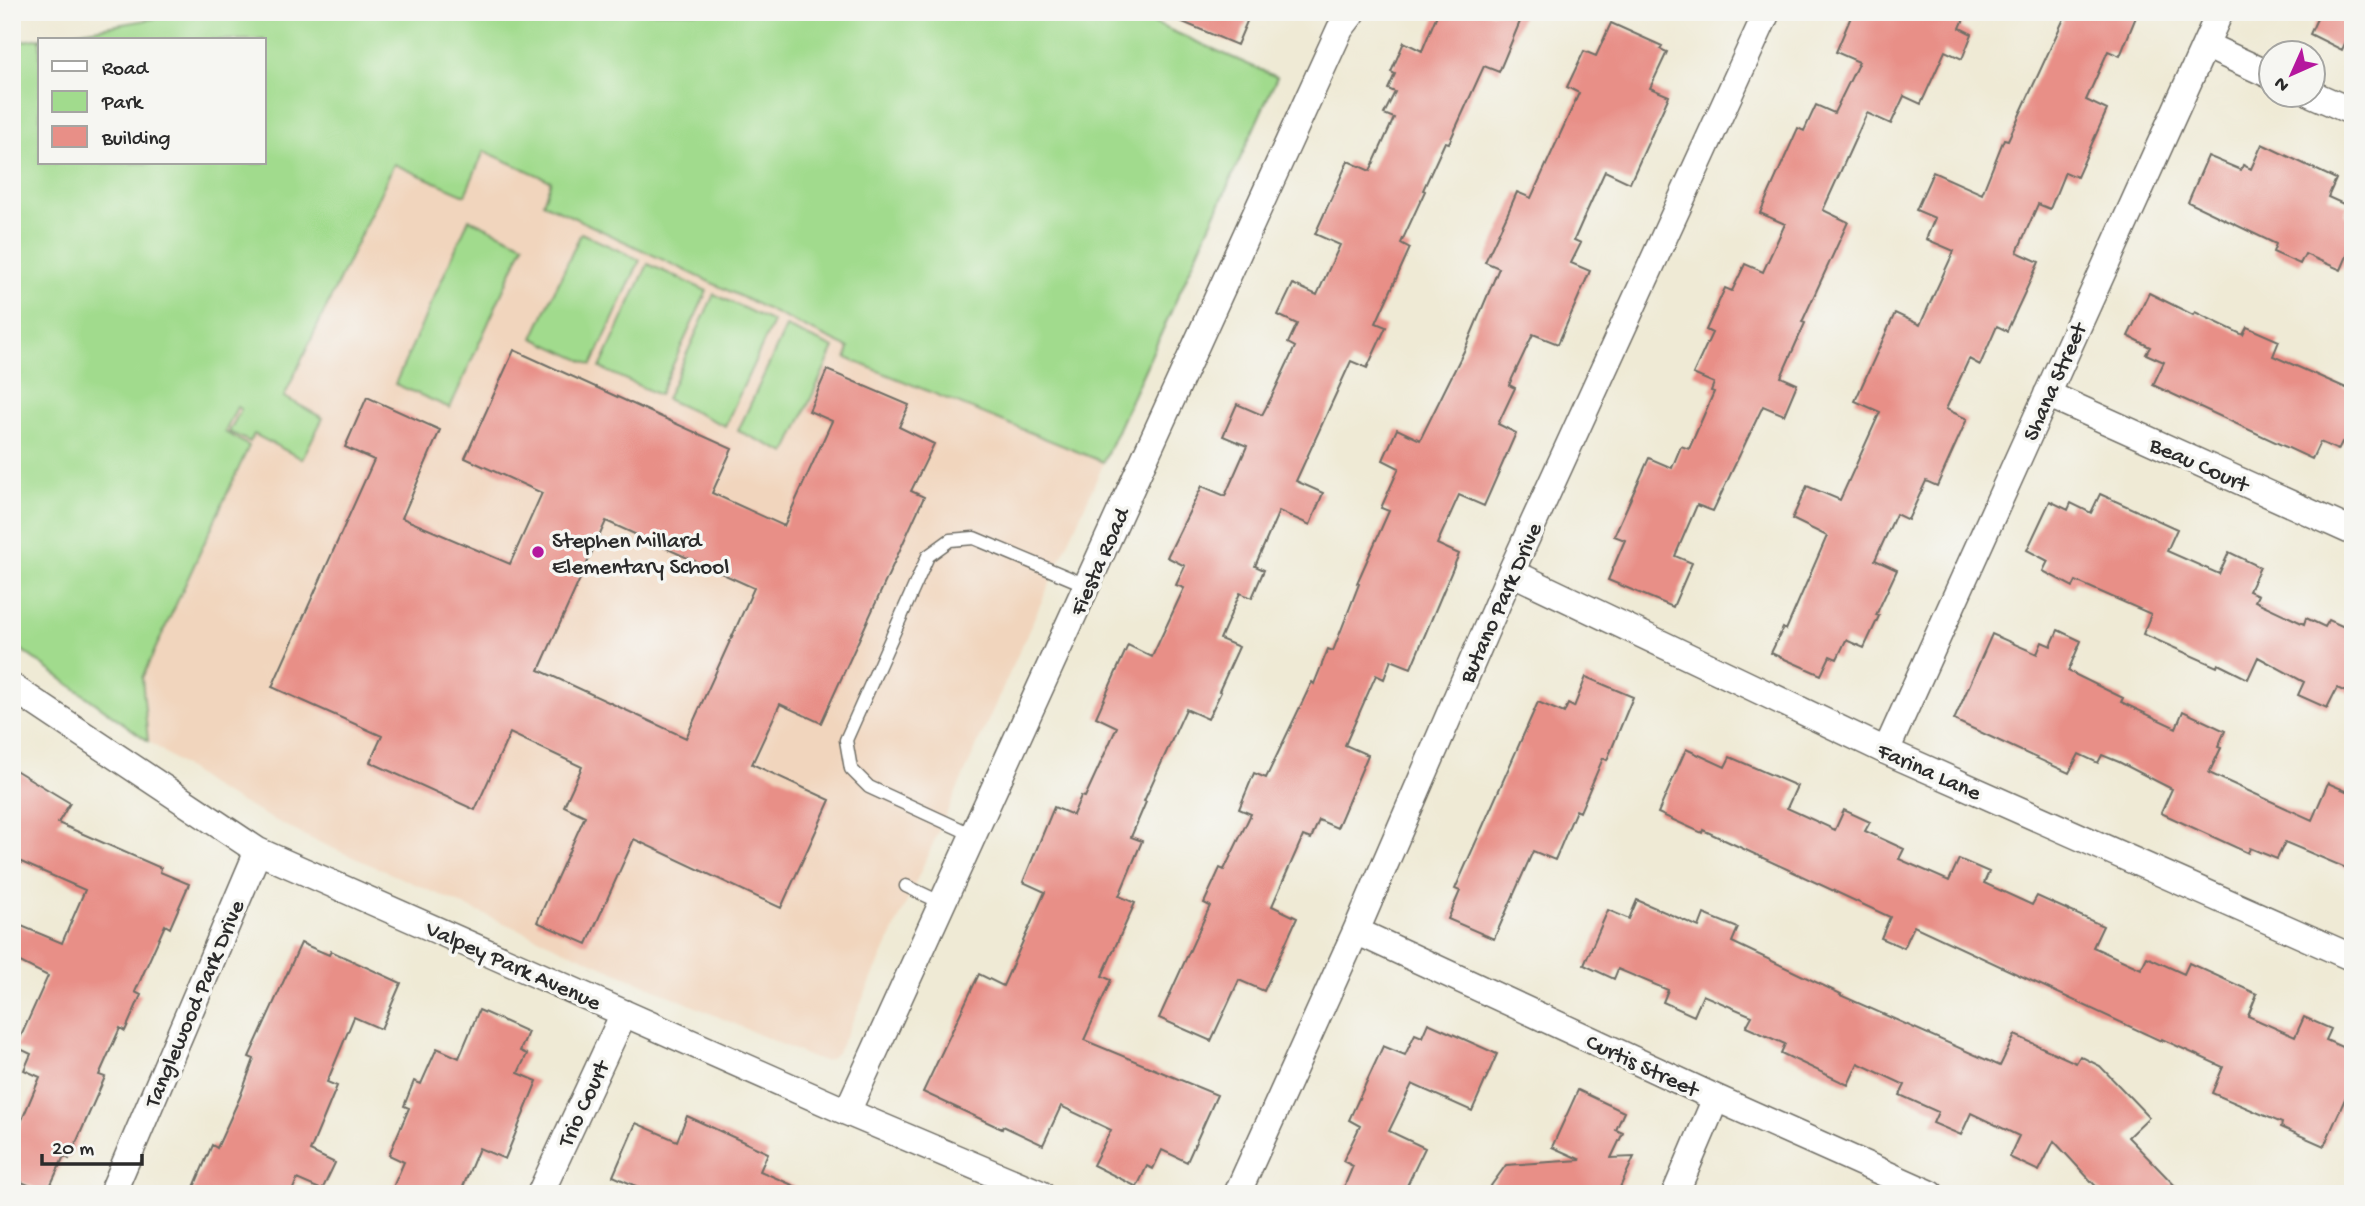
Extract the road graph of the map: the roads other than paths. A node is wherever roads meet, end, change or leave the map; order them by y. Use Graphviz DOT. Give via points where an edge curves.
graph roads {
  1 [pos="1353,12"];
  2 [pos="2220,12"];
  3 [pos="1761,14"];
  4 [pos="2205,45"];
  5 [pos="2256,69"];
  6 [pos="2326,99"];
  7 [pos="2353,112"];
  8 [pos="2047,394"];
  9 [pos="2353,532"];
  10 [pos="1511,572"];
  11 [pos="1086,585"];
  12 [pos="12,687"];
  13 [pos="1886,751"];
  14 [pos="973,835"];
  15 [pos="258,851"];
  16 [pos="906,886"];
  17 [pos="942,903"];
  18 [pos="1356,931"];
  19 [pos="2353,958"];
  20 [pos="624,1013"];
  21 [pos="1716,1098"];
  22 [pos="847,1111"];
  23 [pos="112,1194"];
  24 [pos="540,1194"];
  25 [pos="1041,1194"];
  26 [pos="1237,1194"];
  27 [pos="1675,1194"];
  28 [pos="1931,1194"];
  1 -- 11 [label="street, Fiesta Road" via="1340,29"];
  2 -- 4 [label="street, Shana Street"];
  3 -- 10 [label="street, Butano Park Drive"];
  4 -- 5 [label="street"];
  4 -- 8 [label="street, Shana Street"];
  6 -- 7 [label="street"];
  8 -- 9 [label="street, Beau Court"];
  8 -- 13 [label="street, Shana Street"];
  10 -- 13 [label="street, Farina Lane"];
  10 -- 18 [label="street, Butano Park Drive"];
  11 -- 14 [label="street, Fiesta Road"];
  11 -- 14 [label="lane" via="974,538 950,540 928,556 846,740 851,769 869,787"];
  12 -- 15 [label="street, Valpey Park Avenue"];
  13 -- 19 [label="street, Farina Lane"];
  14 -- 17 [label="street, Fiesta Road"];
  15 -- 20 [label="street, Valpey Park Avenue"];
  15 -- 23 [label="street, Tanglewood Park Drive"];
  16 -- 17 [label="lane"];
  17 -- 22 [label="street, Fiesta Road"];
  18 -- 21 [label="street, Curtis Street"];
  18 -- 26 [label="street, Butano Park Drive"];
  20 -- 22 [label="street, Valpey Park Avenue"];
  20 -- 24 [label="street, Trio Court"];
  21 -- 27 [label="street"];
  21 -- 28 [label="street, Curtis Street"];
  22 -- 25 [label="street, Valpey Park Avenue"];
}
